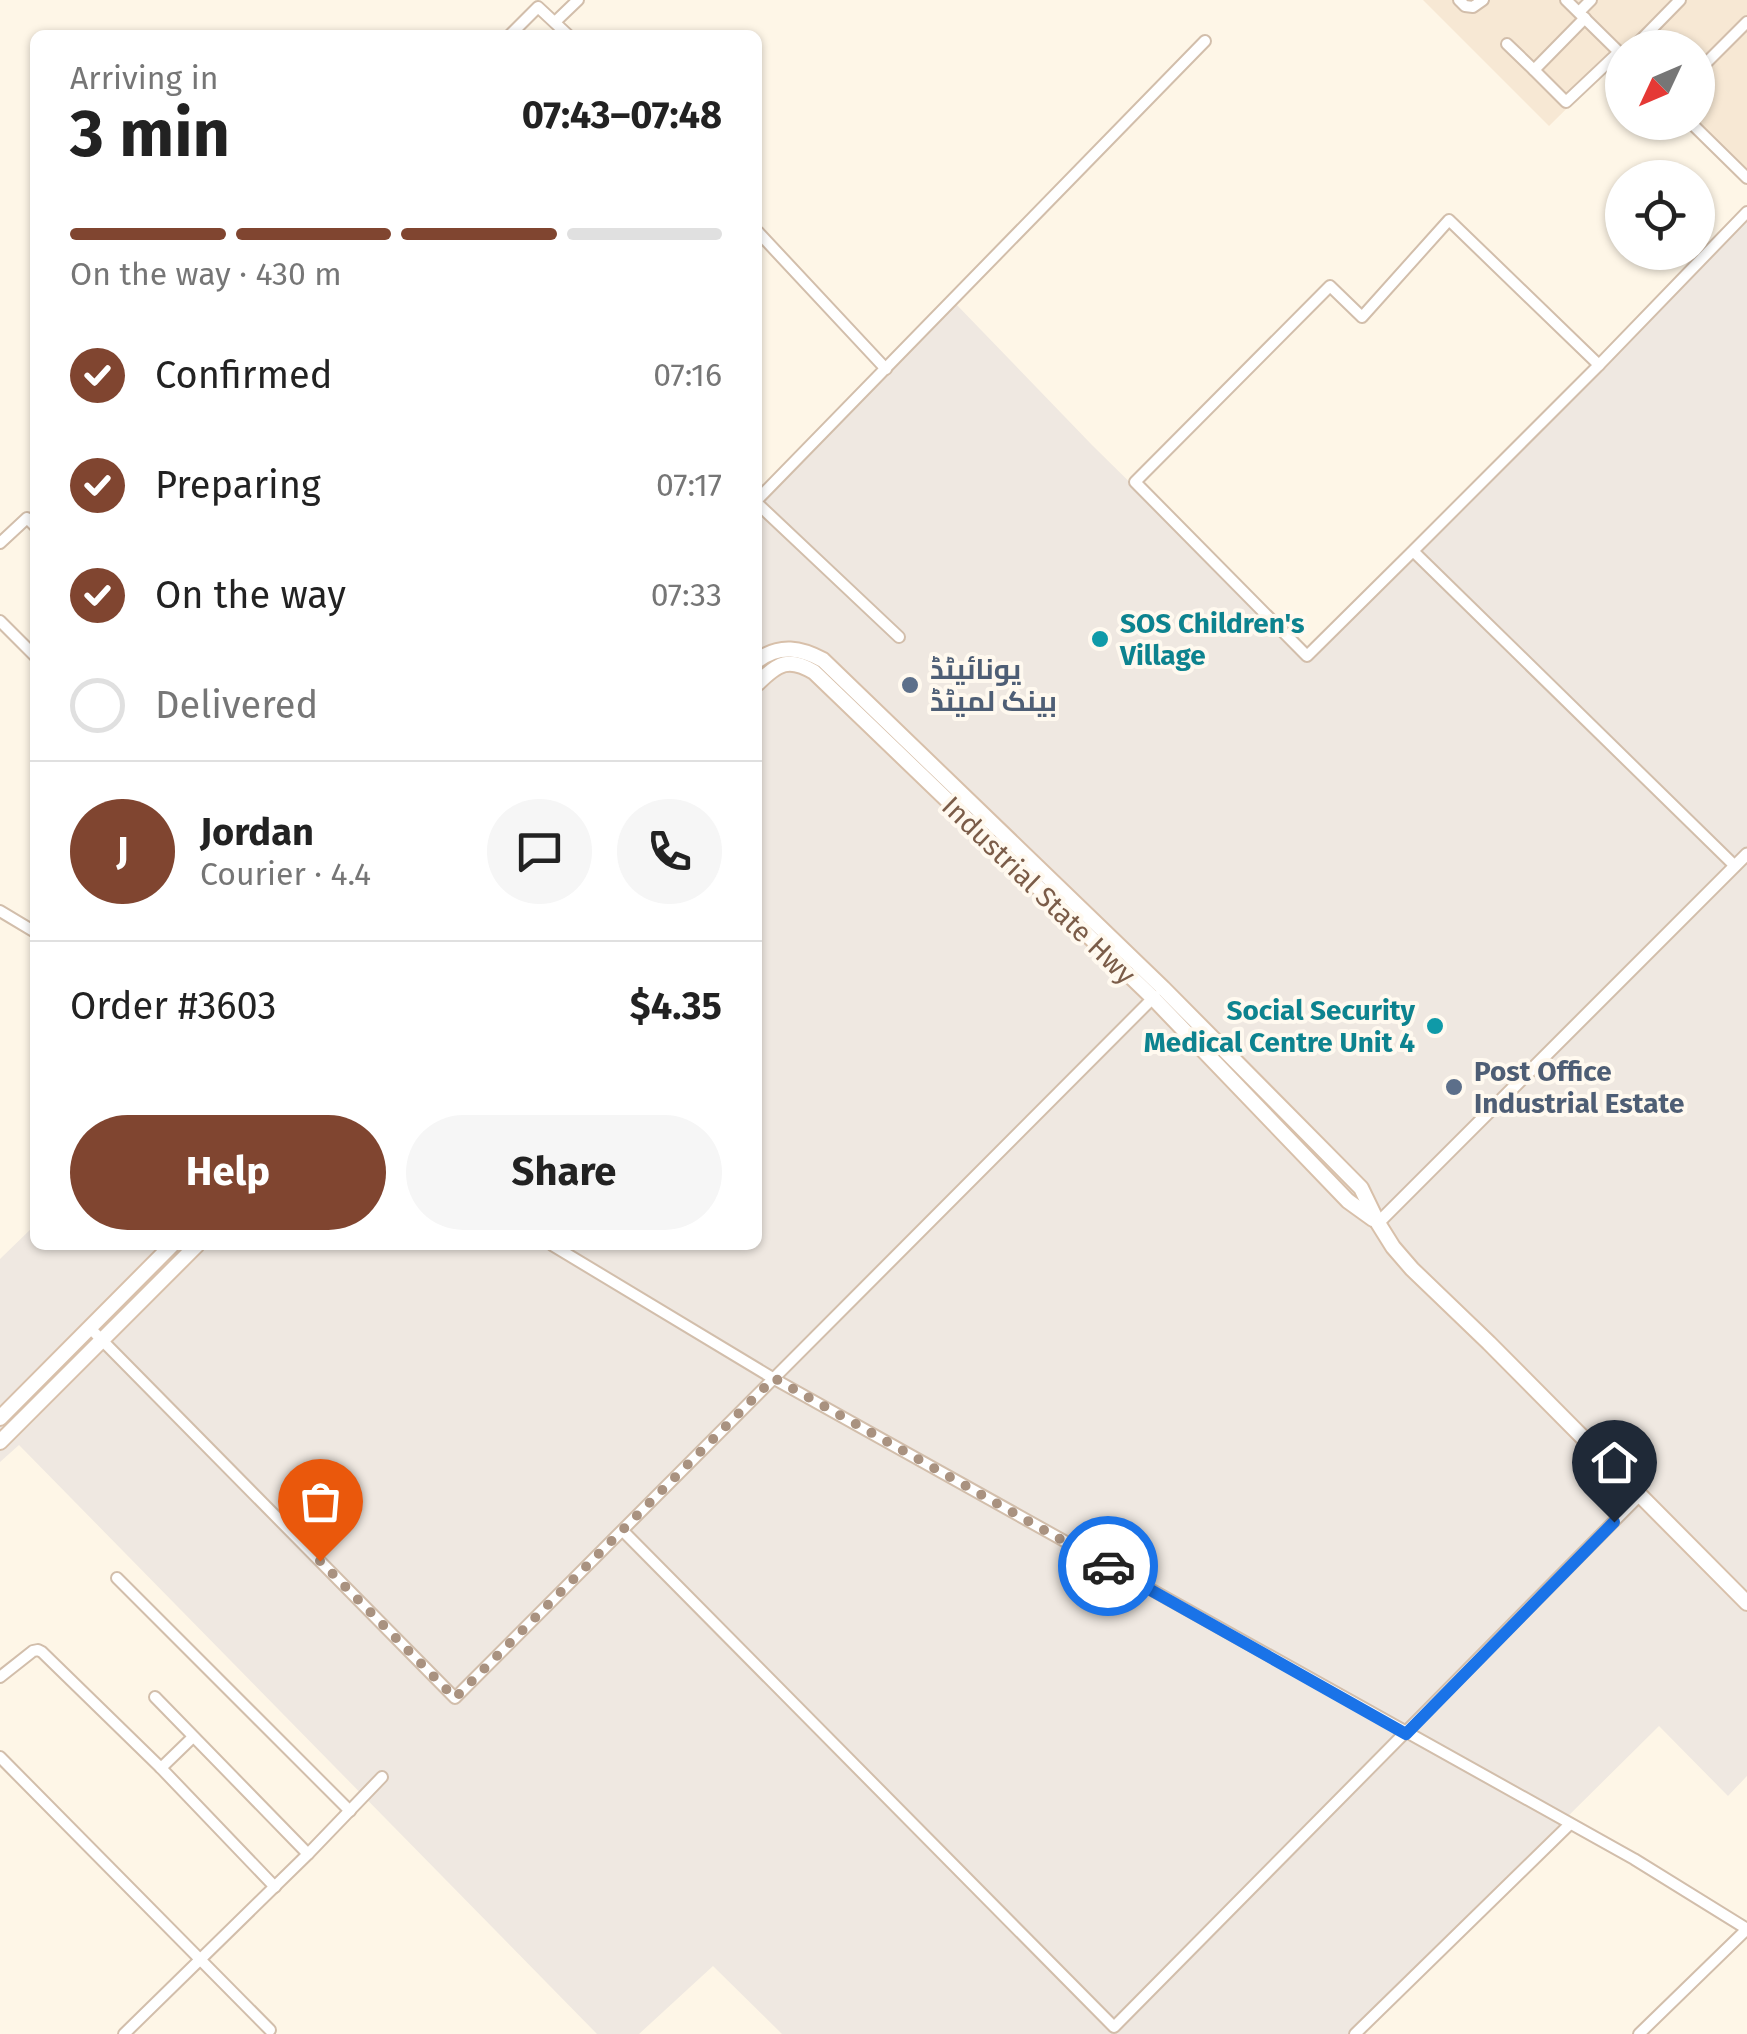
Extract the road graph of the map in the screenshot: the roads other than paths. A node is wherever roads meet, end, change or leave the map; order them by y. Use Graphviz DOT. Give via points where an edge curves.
graph roads {
  1 [pos="578,0"];
  2 [pos="1459,0"];
  3 [pos="1483,0"];
  4 [pos="1566,0"];
  5 [pos="1591,0"];
  6 [pos="1680,0"];
  7 [pos="535,3"];
  8 [pos="1582,15"];
  9 [pos="555,22"];
  10 [pos="1747,22"];
  11 [pos="514,30"];
  12 [pos="563,30"];
  13 [pos="1651,30"];
  14 [pos="1605,38"];
  15 [pos="1205,41"];
  16 [pos="1508,44"];
  17 [pos="1715,54"];
  18 [pos="1605,68"];
  19 [pos="1534,70"];
  20 [pos="1708,140"];
  21 [pos="1747,178"];
  22 [pos="1747,212"];
  23 [pos="762,236"];
  24 [pos="1600,365"];
  25 [pos="886,368"];
  26 [pos="762,497"];
  27 [pos="762,505"];
  28 [pos="30,521"];
  29 [pos="0,544"];
  30 [pos="1412,550"];
  31 [pos="0,620"];
  32 [pos="900,636"];
  33 [pos="30,650"];
  34 [pos="762,654"];
  35 [pos="762,678"];
  36 [pos="1747,854"];
  37 [pos="1735,866"];
  38 [pos="0,911"];
  39 [pos="30,929"];
  40 [pos="1158,993"];
  41 [pos="1378,1222"];
  42 [pos="167,1250"];
  43 [pos="193,1250"];
  44 [pos="560,1250"];
  45 [pos="90,1328"];
  46 [pos="102,1340"];
  47 [pos="774,1378"];
  48 [pos="0,1418"];
  49 [pos="0,1442"];
  50 [pos="1640,1495"];
  51 [pos="622,1531"];
  52 [pos="117,1578"];
  53 [pos="1747,1604"];
  54 [pos="0,1677"];
  55 [pos="155,1697"];
  56 [pos="1406,1734"];
  57 [pos="194,1736"];
  58 [pos="0,1757"];
  59 [pos="160,1768"];
  60 [pos="382,1777"];
  61 [pos="350,1812"];
  62 [pos="1570,1824"];
  63 [pos="308,1854"];
  64 [pos="275,1887"];
  65 [pos="1747,1929"];
  66 [pos="200,1960"];
  67 [pos="270,2030"];
  68 [pos="124,2034"];
  69 [pos="1355,2034"];
  70 [pos="1639,2034"];
  1 -- 9 [label="street"];
  2 -- 3 [label="street" via="1472,8"];
  4 -- 8 [label="street"];
  5 -- 8 [label="street"];
  6 -- 13 [label="street"];
  7 -- 9 [label="street"];
  7 -- 11 [label="street"];
  8 -- 14 [label="street"];
  8 -- 19 [label="street"];
  9 -- 12 [label="street"];
  10 -- 17 [label="street"];
  15 -- 25 [label="street"];
  16 -- 19 [label="street"];
  18 -- 19 [label="street" via="1566,102"];
  20 -- 21 [label="street"];
  22 -- 24 [label="street"];
  23 -- 25 [label="street"];
  24 -- 30 [label="street"];
  24 -- 30 [label="street" via="1449,220 1362,317 1330,286 1134,482 1307,656"];
  25 -- 26 [label="street"];
  27 -- 32 [label="street"];
  28 -- 29 [label="street"];
  30 -- 37 [label="street"];
  31 -- 33 [label="street"];
  34 -- 40 [label="main road, Industrial State Hwy" via="792,648 823,660"];
  35 -- 40 [label="main road, Industrial State Hwy" via="792,662 814,672"];
  36 -- 37 [label="street"];
  37 -- 41 [label="street"];
  38 -- 39 [label="street"];
  40 -- 41 [label="main road, Industrial State Hwy" via="1348,1201"];
  40 -- 47 [label="street"];
  41 -- 50 [label="main road, Industrial State Hwy" via="1412,1270"];
  42 -- 45 [label="main road"];
  43 -- 46 [label="main road"];
  44 -- 47 [label="street"];
  45 -- 46 [label="street"];
  45 -- 48 [label="main road"];
  46 -- 49 [label="main road"];
  46 -- 51 [label="street" via="455,1698"];
  47 -- 51 [label="street"];
  47 -- 56 [label="street"];
  50 -- 53 [label="main road, Industrial State Hwy"];
  50 -- 56 [label="street"];
  51 -- 56 [label="street" via="1114,2028"];
  52 -- 61 [label="street"];
  54 -- 59 [label="street" via="42,1652"];
  55 -- 57 [label="street"];
  56 -- 62 [label="street"];
  57 -- 59 [label="street"];
  57 -- 63 [label="street"];
  58 -- 66 [label="street"];
  59 -- 64 [label="street"];
  60 -- 61 [label="street"];
  61 -- 63 [label="street"];
  62 -- 65 [label="street"];
  62 -- 69 [label="street"];
  63 -- 64 [label="street"];
  64 -- 66 [label="street"];
  65 -- 70 [label="street"];
  66 -- 67 [label="street"];
  66 -- 68 [label="street"];
}
